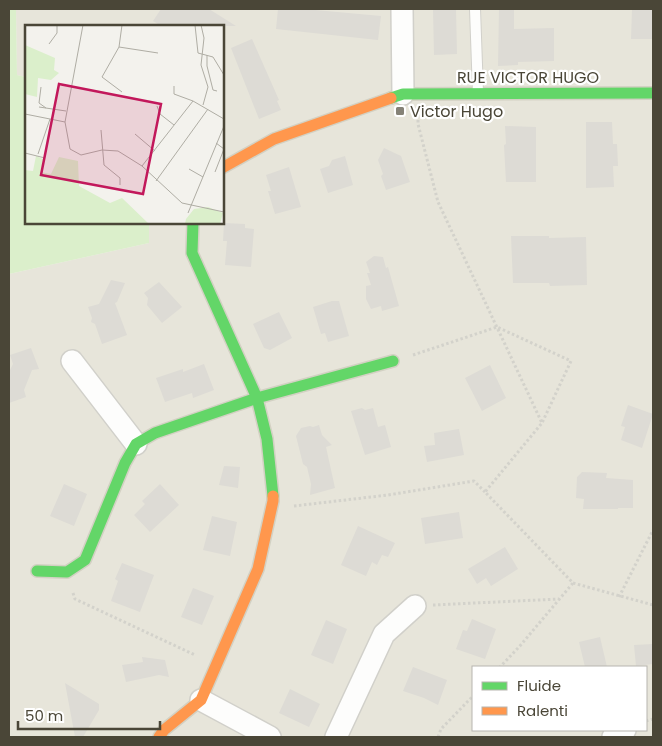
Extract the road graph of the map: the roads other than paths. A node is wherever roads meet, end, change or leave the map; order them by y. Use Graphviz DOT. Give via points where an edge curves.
graph roads {
  1 [pos="402,9"];
  2 [pos="475,9"];
  3 [pos="653,93"];
  4 [pos="411,94"];
  5 [pos="478,94"];
  6 [pos="224,167"];
  7 [pos="193,224"];
  8 [pos="72,361"];
  9 [pos="393,361"];
  10 [pos="257,398"];
  11 [pos="136,444"];
  12 [pos="37,571"];
  13 [pos="415,606"];
  14 [pos="201,700"];
  15 [pos="623,731"];
  16 [pos="159,737"];
  17 [pos="270,737"];
  18 [pos="336,737"];
  19 [pos="612,737"];
  1 -- 4 [label="street"];
  2 -- 5 [label="lane"];
  3 -- 5 [label="street, RUE VICTOR HUGO"];
  4 -- 5 [label="street, RUE VICTOR HUGO"];
  4 -- 6 [label="street, RUE VICTOR HUGO" via="274,139"];
  7 -- 10 [label="street" via="192,253"];
  8 -- 11 [label="street"];
  9 -- 10 [label="street"];
  10 -- 11 [label="street" via="155,433"];
  10 -- 14 [label="street" via="267,439 273,501 258,569"];
  11 -- 12 [label="street" via="85,560 67,572"];
  13 -- 18 [label="street" via="384,634"];
  14 -- 16 [label="street"];
  14 -- 17 [label="street"];
  15 -- 19 [label="street"];
}
